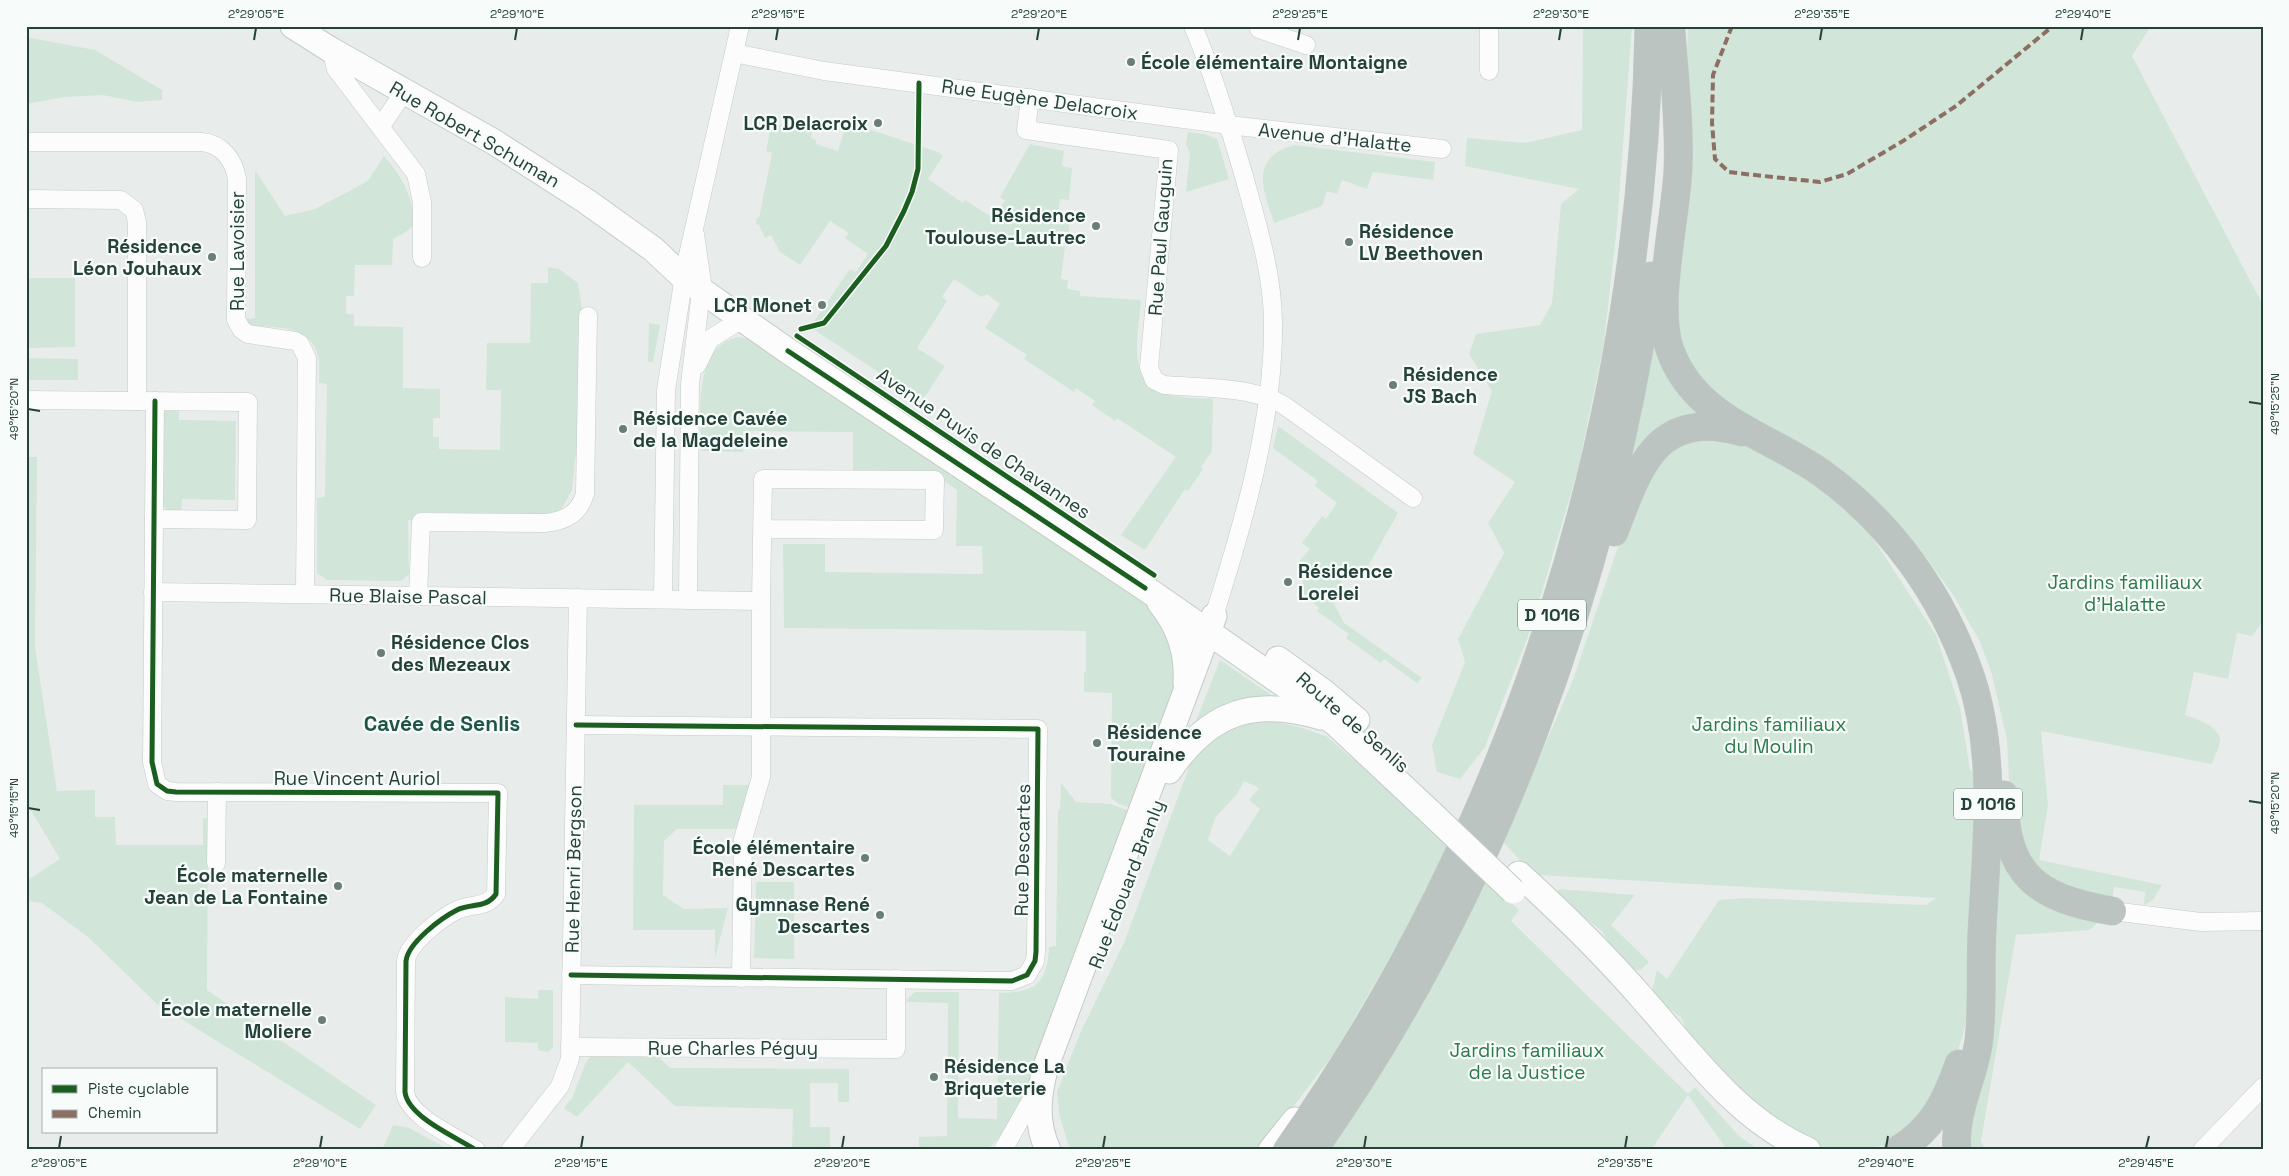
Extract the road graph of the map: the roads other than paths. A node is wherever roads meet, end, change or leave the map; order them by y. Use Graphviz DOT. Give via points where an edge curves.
graph roads {
  1 [pos="293,26"];
  2 [pos="740,26"];
  3 [pos="1193,26"];
  4 [pos="1260,26"];
  5 [pos="1489,26"];
  6 [pos="1664,28"];
  7 [pos="1306,45"];
  8 [pos="331,50"];
  9 [pos="734,53"];
  10 [pos="1489,71"];
  11 [pos="404,92"];
  12 [pos="1030,98"];
  13 [pos="1229,125"];
  14 [pos="381,126"];
  15 [pos="26,142"];
  16 [pos="1442,149"];
  17 [pos="26,199"];
  18 [pos="653,249"];
  19 [pos="422,258"];
  20 [pos="693,276"];
  21 [pos="588,316"];
  22 [pos="742,319"];
  23 [pos="667,382"];
  24 [pos="690,384"];
  25 [pos="1268,397"];
  26 [pos="26,400"];
  27 [pos="137,401"];
  28 [pos="155,401"];
  29 [pos="1756,436"];
  30 [pos="1413,498"];
  31 [pos="154,519"];
  32 [pos="762,529"];
  33 [pos="153,592"];
  34 [pos="1152,593"];
  35 [pos="305,594"];
  36 [pos="418,596"];
  37 [pos="578,598"];
  38 [pos="663,599"];
  39 [pos="688,600"];
  40 [pos="762,600"];
  41 [pos="1216,627"];
  42 [pos="1954,637"];
  43 [pos="1546,700"];
  44 [pos="1182,705"];
  45 [pos="1335,722"];
  46 [pos="576,725"];
  47 [pos="760,727"];
  48 [pos="1169,770"];
  49 [pos="217,792"];
  50 [pos="1435,806"];
  51 [pos="216,863"];
  52 [pos="1516,883"];
  53 [pos="2112,911"];
  54 [pos="2263,922"];
  55 [pos="1980,975"];
  56 [pos="571,976"];
  57 [pos="741,978"];
  58 [pos="896,979"];
  59 [pos="1360,1038"];
  60 [pos="570,1047"];
  61 [pos="1043,1076"];
  62 [pos="2263,1088"];
  63 [pos="1055,1146"];
  64 [pos="476,1150"];
  65 [pos="510,1150"];
  66 [pos="1003,1150"];
  67 [pos="1271,1150"];
  68 [pos="1287,1150"];
  69 [pos="1312,1150"];
  70 [pos="1770,1150"];
  71 [pos="1808,1150"];
  72 [pos="1898,1150"];
  73 [pos="1957,1150"];
  74 [pos="2202,1150"];
  1 -- 8 [label="main road, Rue Robert Schuman"];
  2 -- 9 [label="street"];
  3 -- 13 [label="street"];
  4 -- 7 [label="street" via="1260,29"];
  5 -- 10 [label="street"];
  6 -- 29 [label="highway, D 1016" via="1678,156 1665,298 1666,334 1676,364 1696,394 1722,417"];
  6 -- 43 [label="highway, D 1016" via="1663,184 1640,350 1600,528"];
  6 -- 59 [label="highway, D 1016" via="1645,127 1633,254 1618,347 1601,435 1571,550 1530,683 1470,834 1424,926"];
  8 -- 11 [label="main road, Rue Robert Schuman"];
  8 -- 14 [label="street" via="336,69"];
  9 -- 12 [label="street, Rue Eugène Delacroix" via="824,71"];
  9 -- 20 [label="street" via="694,229"];
  11 -- 14 [label="street"];
  11 -- 18 [label="main road, Rue Robert Schuman" via="534,167"];
  12 -- 13 [label="street, Rue Eugène Delacroix"];
  12 -- 25 [label="street, Rue Paul Gauguin" via="1026,130 1169,150 1149,367 1154,380 1164,385"];
  13 -- 16 [label="street, Avenue d'Halatte"];
  13 -- 25 [label="street" via="1270,281 1273,329"];
  14 -- 19 [label="street" via="412,165 419,182"];
  15 -- 35 [label="street, Rue Lavoisier" via="202,142 216,146 230,158 237,179 236,320 248,334 295,341 307,358"];
  17 -- 27 [label="street" via="121,200 134,210 137,222"];
  18 -- 20 [label="main road, Avenue Puvis de Chavannes"];
  20 -- 22 [label="main road, Avenue Puvis de Chavannes"];
  20 -- 23 [label="street"];
  20 -- 24 [label="street"];
  20 -- 41 [label="main road, Avenue Puvis de Chavannes"];
  21 -- 36 [label="street" via="585,494 579,508 565,519 546,523 420,522"];
  22 -- 24 [label="street" via="710,339"];
  22 -- 34 [label="main road, Avenue Puvis de Chavannes"];
  23 -- 24 [label="street"];
  23 -- 38 [label="street"];
  24 -- 39 [label="street"];
  25 -- 30 [label="street"];
  25 -- 41 [label="street"];
  26 -- 27 [label="street"];
  27 -- 28 [label="street"];
  28 -- 31 [label="street, Rue Vincent Auriol"];
  28 -- 31 [label="street" via="248,402 247,520"];
  29 -- 42 [label="highway, D 1016" via="1819,471 1869,513 1922,578"];
  29 -- 43 [label="highway, D 1016" via="1720,428 1694,428 1667,439 1646,457"];
  31 -- 33 [label="street, Rue Vincent Auriol"];
  32 -- 32 [label="street" via="763,479 935,480 934,530"];
  32 -- 40 [label="street"];
  33 -- 35 [label="street, Rue Blaise Pascal"];
  33 -- 49 [label="street, Rue Vincent Auriol" via="154,778 167,791"];
  34 -- 41 [label="main road, Avenue Puvis de Chavannes"];
  34 -- 44 [label="main road" via="1172,619 1183,645 1186,679"];
  35 -- 36 [label="street, Rue Blaise Pascal"];
  36 -- 37 [label="street, Rue Blaise Pascal"];
  37 -- 38 [label="street, Rue Blaise Pascal"];
  37 -- 46 [label="street, Rue Henri Bergson"];
  38 -- 39 [label="street, Rue Blaise Pascal"];
  39 -- 40 [label="street, Rue Blaise Pascal"];
  40 -- 47 [label="street"];
  41 -- 44 [label="main road, Rue Édouard Branly"];
  41 -- 45 [label="main road, Route de Senlis"];
  41 -- 48 [label="main road, Rue Édouard Branly"];
  41 -- 50 [label="main road, Route de Senlis" via="1326,693"];
  42 -- 53 [label="highway" via="1982,683 1997,720 2004,767 2005,827 2015,858 2035,883 2057,897"];
  42 -- 55 [label="highway, D 1016" via="1976,695 1987,765"];
  43 -- 69 [label="highway, D 1016" via="1516,777 1438,943 1386,1035"];
  44 -- 61 [label="main road, Rue Édouard Branly"];
  45 -- 48 [label="main road" via="1285,709 1240,712 1219,720 1196,736"];
  45 -- 50 [label="main road, Route de Senlis"];
  46 -- 47 [label="street, Rue Descartes"];
  46 -- 56 [label="street, Rue Henri Bergson"];
  47 -- 57 [label="street" via="760,787 743,839"];
  47 -- 58 [label="street, Rue Descartes" via="1038,729 1036,952 1032,969 1012,981"];
  48 -- 63 [label="main road, Rue Édouard Branly" via="1056,1069 1052,1097"];
  49 -- 51 [label="street"];
  49 -- 64 [label="street, Rue Vincent Auriol" via="498,793 496,894 489,902 454,912 413,944 407,955 405,1092 408,1104 413,1111"];
  50 -- 52 [label="main road, bridge"];
  52 -- 70 [label="main road" via="1732,1119"];
  52 -- 71 [label="main road" via="1600,951 1738,1104 1766,1128"];
  53 -- 54 [label="street" via="2193,921"];
  55 -- 72 [label="highway, D 1016" via="1968,1036 1947,1094 1927,1128"];
  55 -- 73 [label="highway, D 1016" via="1979,1040 1958,1124"];
  56 -- 57 [label="street, Rue Descartes"];
  56 -- 60 [label="street, Rue Henri Bergson"];
  57 -- 58 [label="street, Rue Descartes"];
  58 -- 60 [label="street, Rue Charles Péguy" via="896,1049"];
  59 -- 67 [label="main road"];
  59 -- 68 [label="highway, D 1016"];
  60 -- 65 [label="street, Rue Henri Bergson" via="569,1065 560,1086"];
  61 -- 63 [label="main road, Rue Édouard Branly" via="1039,1116"];
  61 -- 66 [label="street, Rue Édouard Branly"];
  62 -- 74 [label="street"];
}
